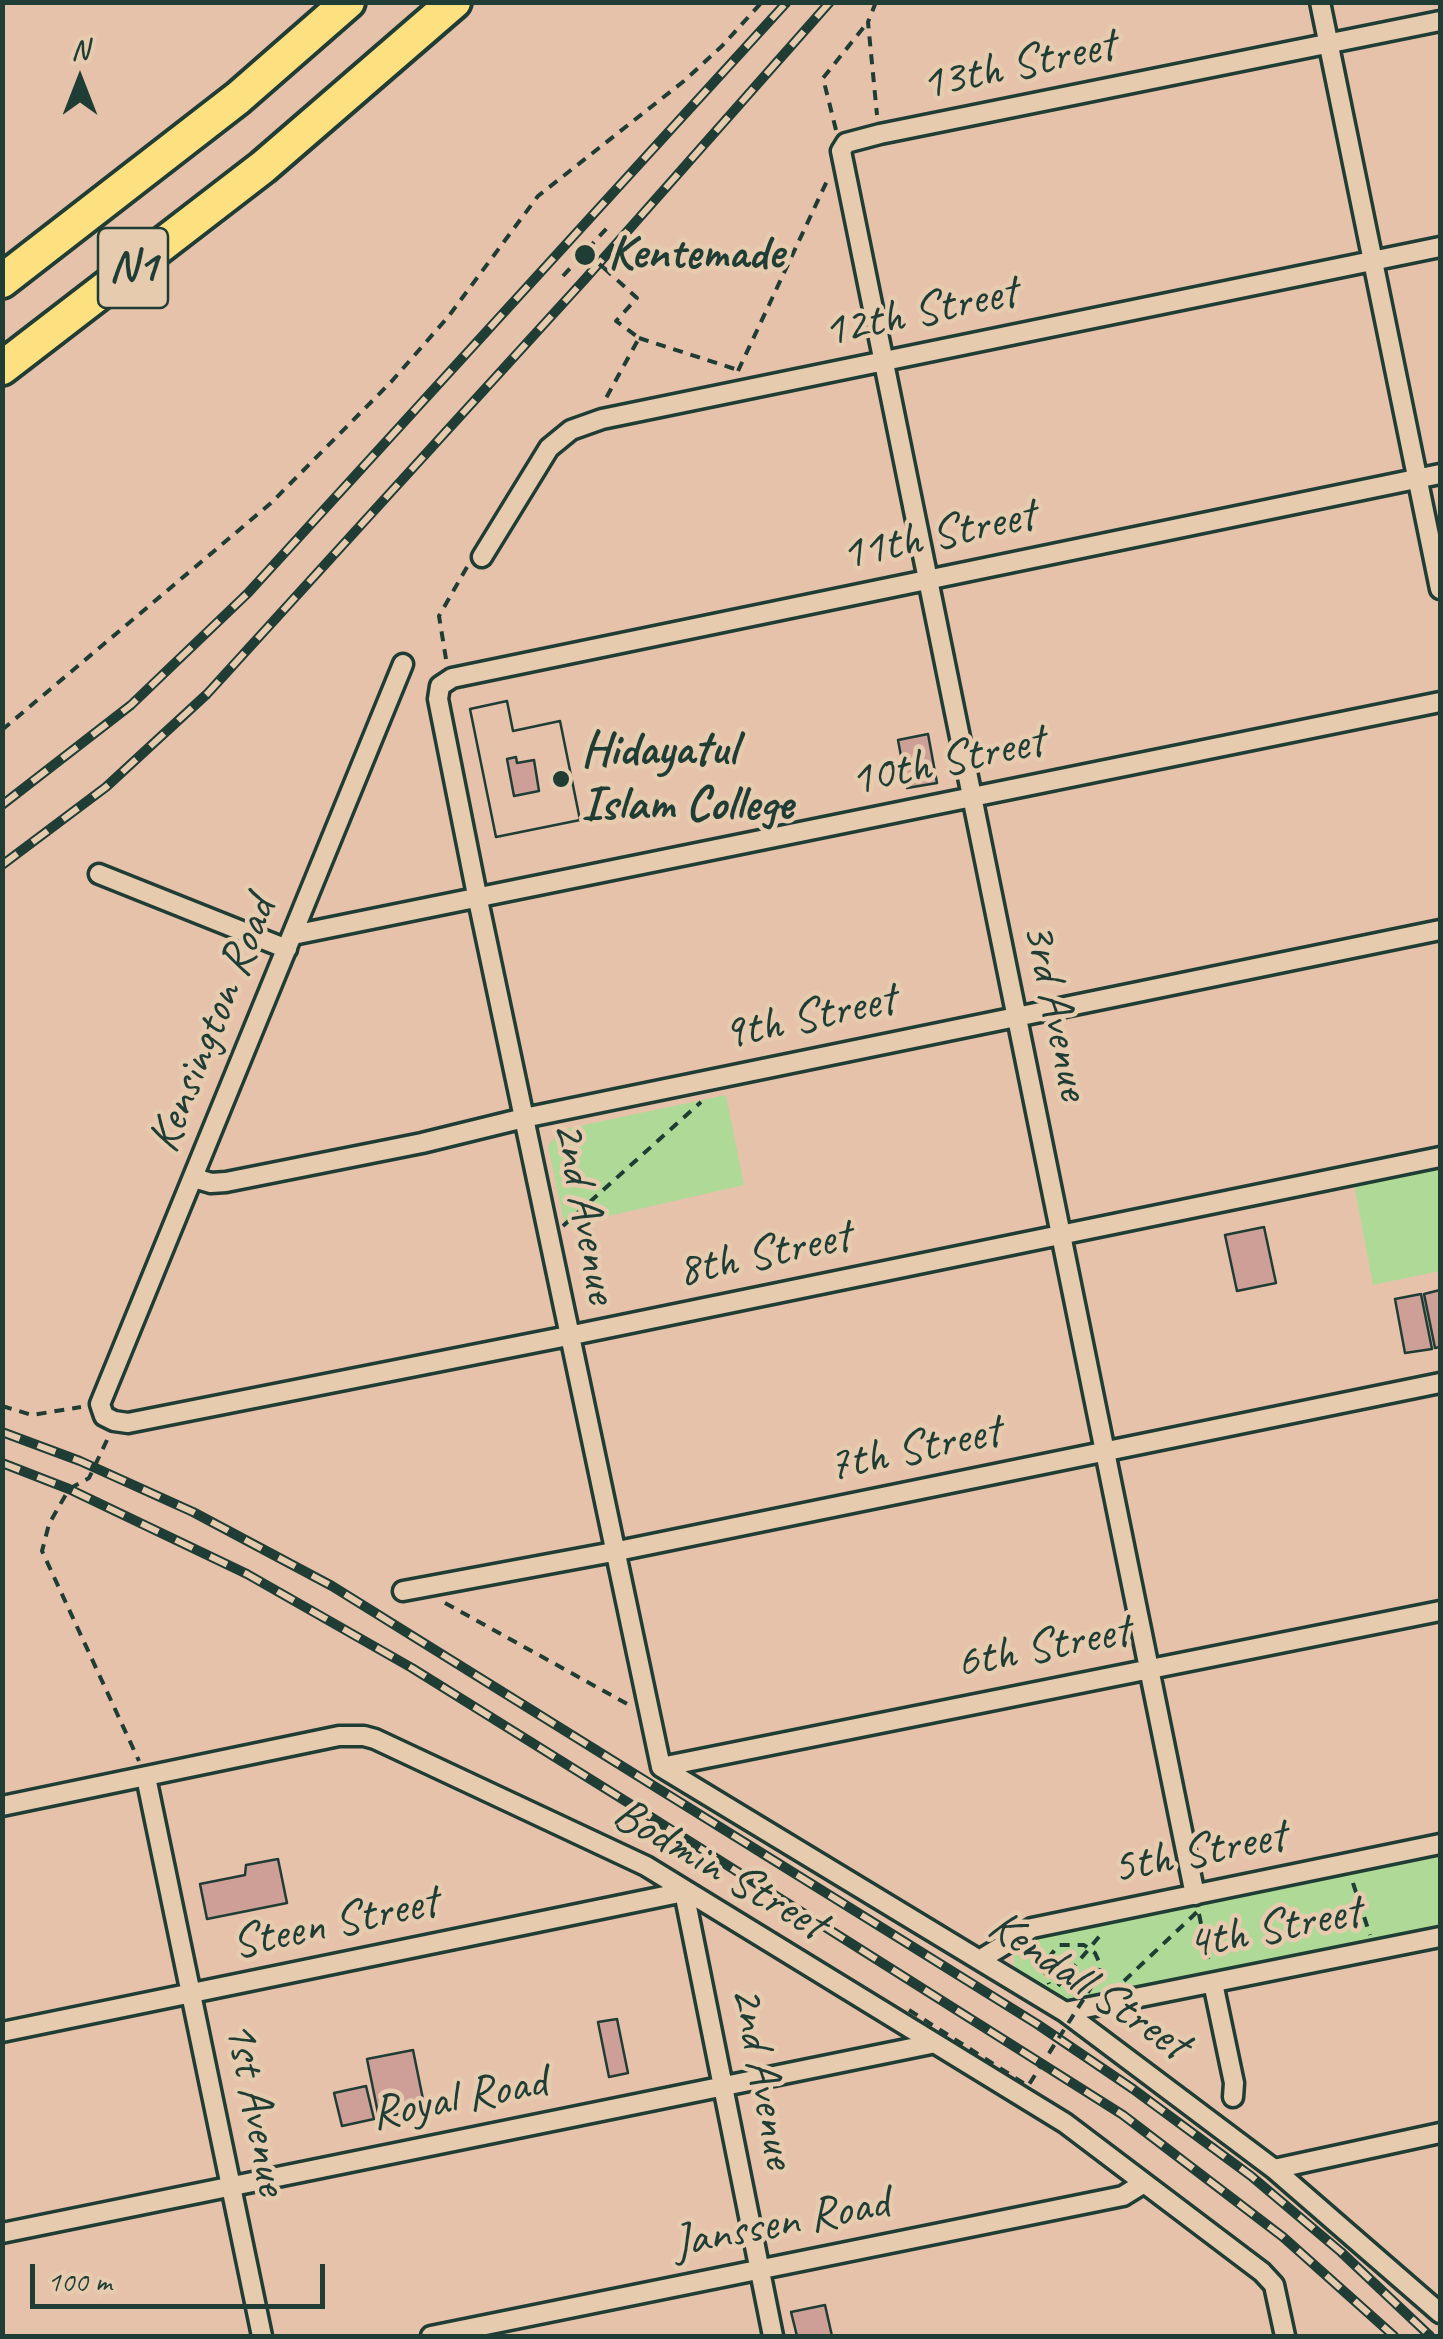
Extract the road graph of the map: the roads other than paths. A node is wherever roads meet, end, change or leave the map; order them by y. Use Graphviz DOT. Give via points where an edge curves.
graph roads {
  1 [pos="348,2"];
  2 [pos="454,2"];
  3 [pos="1320,2"];
  4 [pos="1440,21"];
  5 [pos="1328,44"];
  6 [pos="843,147"];
  7 [pos="1440,247"];
  8 [pos="1372,261"];
  9 [pos="2,280"];
  10 [pos="882,362"];
  11 [pos="2,368"];
  12 [pos="1440,474"];
  13 [pos="1418,478"];
  14 [pos="477,558"];
  15 [pos="926,579"];
  16 [pos="1440,589"];
  17 [pos="403,664"];
  18 [pos="449,671"];
  19 [pos="1440,702"];
  20 [pos="971,798"];
  21 [pos="99,874"];
  22 [pos="478,900"];
  23 [pos="1440,930"];
  24 [pos="290,942"];
  25 [pos="1016,1017"];
  26 [pos="524,1118"];
  27 [pos="1440,1157"];
  28 [pos="194,1178"];
  29 [pos="1061,1235"];
  30 [pos="568,1336"];
  31 [pos="1440,1383"];
  32 [pos="106,1414"];
  33 [pos="1105,1452"];
  34 [pos="613,1552"];
  35 [pos="410,1590"];
  36 [pos="1440,1610"];
  37 [pos="1150,1668"];
  38 [pos="661,1767"];
  39 [pos="146,1777"];
  40 [pos="2,1806"];
  41 [pos="1440,1844"];
  42 [pos="684,1892"];
  43 [pos="1195,1895"];
  44 [pos="1440,1936"];
  45 [pos="981,1959"];
  46 [pos="1214,1982"];
  47 [pos="192,1995"];
  48 [pos="1065,2012"];
  49 [pos="2,2032"];
  50 [pos="931,2044"];
  51 [pos="723,2086"];
  52 [pos="1233,2097"];
  53 [pos="1440,2133"];
  54 [pos="1274,2169"];
  55 [pos="1144,2183"];
  56 [pos="229,2186"];
  57 [pos="2,2233"];
  58 [pos="759,2269"];
  59 [pos="1440,2312"];
  60 [pos="262,2336"];
  61 [pos="431,2336"];
  62 [pos="773,2336"];
  63 [pos="1285,2336"];
  1 -- 9 [label="highway, N1" via="238,98"];
  2 -- 11 [label="highway, N1" via="263,167"];
  3 -- 5 [label="street"];
  4 -- 5 [label="street, 13th Street"];
  5 -- 6 [label="street, 13th Street" via="880,134"];
  5 -- 8 [label="street"];
  6 -- 10 [label="street, 3rd Avenue"];
  7 -- 8 [label="street, 12th Street"];
  8 -- 10 [label="street, 12th Street"];
  8 -- 13 [label="street"];
  10 -- 14 [label="street, 12th Street" via="571,430 549,448"];
  10 -- 15 [label="street, 3rd Avenue"];
  12 -- 13 [label="street, 11th Street"];
  13 -- 15 [label="street, 11th Street"];
  13 -- 16 [label="street"];
  15 -- 18 [label="street, 11th Street"];
  15 -- 20 [label="street, 3rd Avenue"];
  17 -- 24 [label="street, Kensington Road"];
  18 -- 22 [label="street, 2nd Avenue" via="438,700"];
  19 -- 20 [label="street, 10th Street"];
  20 -- 22 [label="street, 10th Street"];
  20 -- 25 [label="street, 3rd Avenue"];
  21 -- 24 [label="street"];
  22 -- 24 [label="street, 10th Street"];
  22 -- 26 [label="street, 2nd Avenue"];
  23 -- 25 [label="street, 9th Street"];
  24 -- 28 [label="street, Kensington Road"];
  25 -- 26 [label="street, 9th Street"];
  25 -- 29 [label="street, 3rd Avenue"];
  26 -- 28 [label="street, 9th Street" via="226,1182"];
  26 -- 30 [label="street, 2nd Avenue"];
  27 -- 29 [label="street, 8th Street"];
  28 -- 32 [label="street, Kensington Road"];
  29 -- 30 [label="street, 8th Street"];
  29 -- 33 [label="street, 3rd Avenue"];
  30 -- 32 [label="street, 8th Street" via="128,1424"];
  30 -- 34 [label="street, 2nd Avenue"];
  31 -- 33 [label="street, 7th Street"];
  33 -- 34 [label="street, 7th Street"];
  33 -- 37 [label="street, 3rd Avenue"];
  34 -- 35 [label="street, 7th Street"];
  34 -- 38 [label="street, 2nd Avenue"];
  36 -- 37 [label="street, 6th Street"];
  37 -- 38 [label="street, 6th Street"];
  37 -- 43 [label="street, 3rd Avenue"];
  38 -- 45 [label="street, Kendall Street"];
  39 -- 40 [label="street, Bodmin Street"];
  39 -- 42 [label="street, Bodmin Street" via="364,1736 646,1866"];
  39 -- 47 [label="street, 1st Avenue"];
  41 -- 43 [label="street, 5th Street"];
  42 -- 47 [label="street, Steen Street"];
  42 -- 50 [label="street, Bodmin Street"];
  42 -- 51 [label="street, 2nd Avenue"];
  43 -- 45 [label="street, 5th Street" via="1032,1928"];
  44 -- 46 [label="street, 4th Street"];
  45 -- 48 [label="street, Kendall Street"];
  46 -- 48 [label="street, 4th Street"];
  46 -- 52 [label="street"];
  47 -- 49 [label="street, Steen Street"];
  47 -- 56 [label="street, 1st Avenue"];
  48 -- 54 [label="street, Kendall Street"];
  50 -- 51 [label="street, Royal Road"];
  50 -- 55 [label="street, Bodmin Street" via="1065,2123"];
  51 -- 56 [label="street, Royal Road"];
  51 -- 58 [label="street, 2nd Avenue"];
  53 -- 54 [label="street"];
  54 -- 59 [label="street, Kendall Street"];
  55 -- 58 [label="street, Janssen Road" via="1124,2196"];
  55 -- 63 [label="street, Bodmin Street" via="1274,2284"];
  56 -- 57 [label="street, Royal Road"];
  56 -- 60 [label="street, 1st Avenue"];
  58 -- 61 [label="street, Janssen Road"];
  58 -- 62 [label="street, 2nd Avenue"];
}
